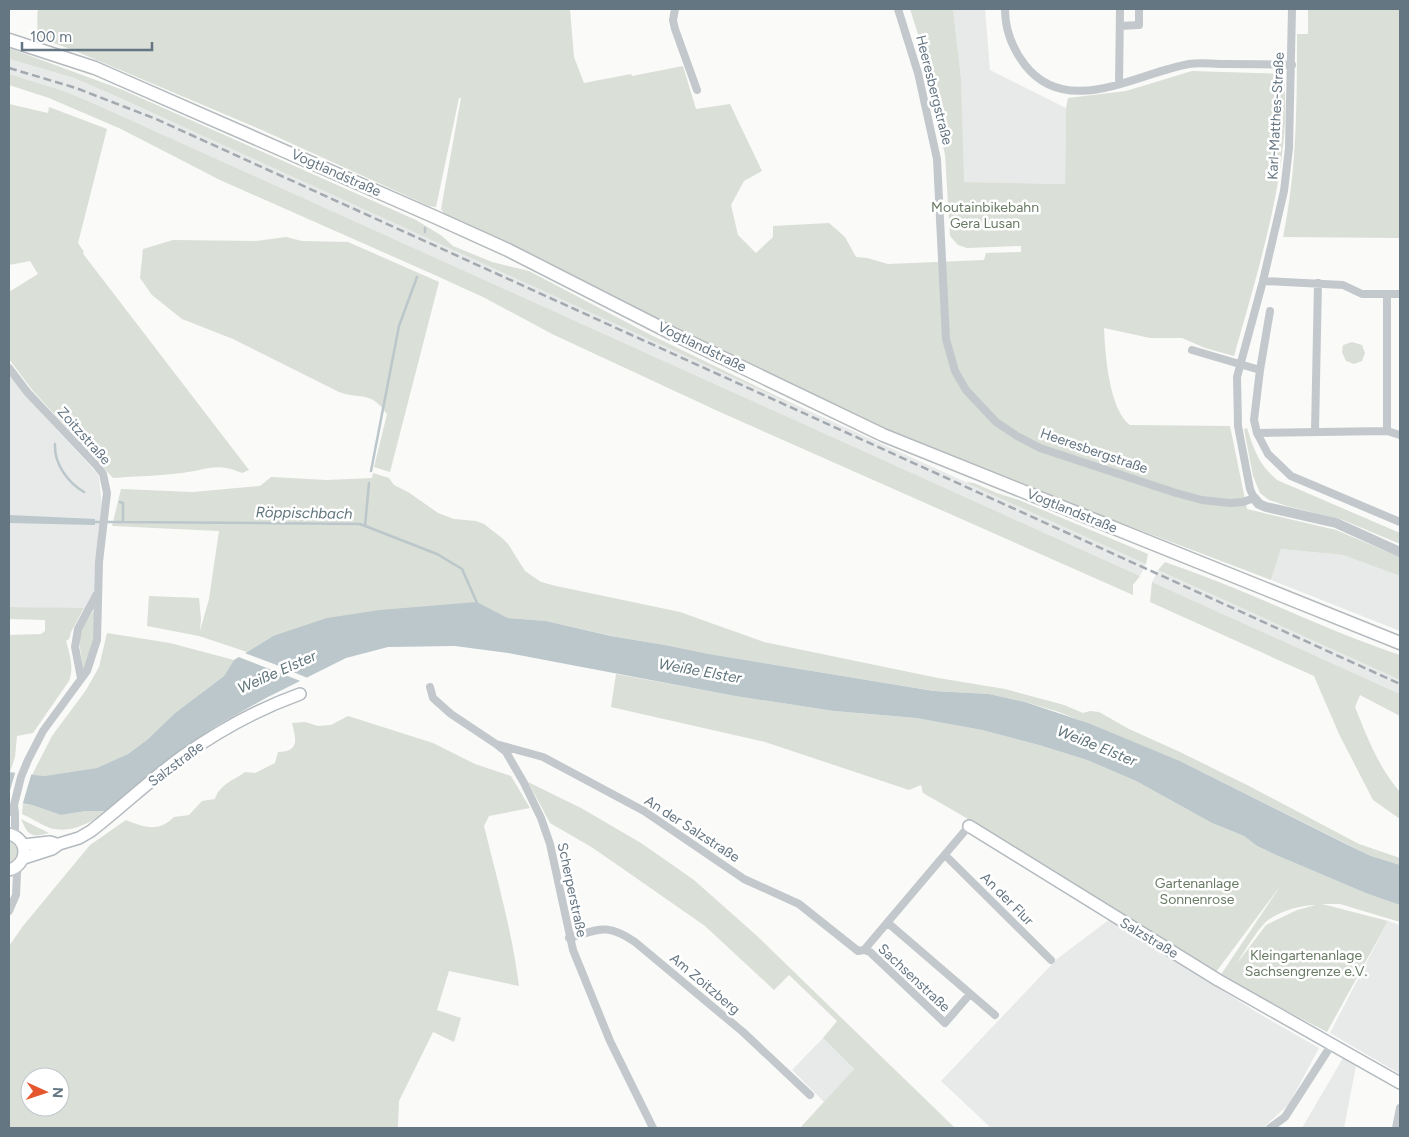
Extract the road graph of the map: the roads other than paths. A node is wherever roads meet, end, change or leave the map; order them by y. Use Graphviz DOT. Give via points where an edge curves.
graph roads {
  1 [pos="675,9"];
  2 [pos="898,9"];
  3 [pos="1005,9"];
  4 [pos="1120,9"];
  5 [pos="1139,9"];
  6 [pos="1292,9"];
  7 [pos="1120,26"];
  8 [pos="9,40"];
  9 [pos="1292,64"];
  10 [pos="1119,84"];
  11 [pos="696,90"];
  12 [pos="1263,281"];
  13 [pos="1318,283"];
  14 [pos="1387,294"];
  15 [pos="1400,294"];
  16 [pos="1270,311"];
  17 [pos="1192,350"];
  18 [pos="1240,364"];
  19 [pos="9,368"];
  20 [pos="1260,370"];
  21 [pos="1315,431"];
  22 [pos="1387,431"];
  23 [pos="1257,432"];
  24 [pos="1400,435"];
  25 [pos="1254,498"];
  26 [pos="1400,522"];
  27 [pos="1400,552"];
  28 [pos="97,594"];
  29 [pos="1400,643"];
  30 [pos="81,678"];
  31 [pos="430,686"];
  32 [pos="300,694"];
  33 [pos="496,744"];
  34 [pos="11,808"];
  35 [pos="969,826"];
  36 [pos="12,835"];
  37 [pos="59,844"];
  38 [pos="23,845"];
  39 [pos="945,855"];
  40 [pos="17,864"];
  41 [pos="10,900"];
  42 [pos="9,911"];
  43 [pos="888,923"];
  44 [pos="569,938"];
  45 [pos="864,950"];
  46 [pos="1051,960"];
  47 [pos="970,994"];
  48 [pos="995,1015"];
  49 [pos="1332,1044"];
  50 [pos="1400,1083"];
  51 [pos="810,1095"];
  52 [pos="1400,1108"];
  53 [pos="653,1128"];
  54 [pos="1270,1128"];
  55 [pos="1396,1128"];
  1 -- 11 [label="street" via="675,29"];
  2 -- 25 [label="street, Heeresbergstraße" via="918,74 937,159 946,339 955,371 966,390 996,422 1040,448 1184,496 1230,502"];
  3 -- 10 [label="street" via="1005,25 1013,48 1030,72 1042,81 1070,91"];
  4 -- 7 [label="street"];
  5 -- 7 [label="street" via="1139,25"];
  6 -- 9 [label="street, Karl-Matthes-Straße"];
  7 -- 10 [label="street"];
  8 -- 29 [label="main road, Vogtlandstraße" via="95,68 148,90 500,246 883,435"];
  9 -- 10 [label="street" via="1191,64"];
  9 -- 12 [label="street, Karl-Matthes-Straße" via="1290,148 1284,191"];
  12 -- 13 [label="street"];
  12 -- 18 [label="street, Karl-Matthes-Straße"];
  13 -- 14 [label="street" via="1343,285 1362,294"];
  13 -- 21 [label="street"];
  14 -- 15 [label="street"];
  14 -- 22 [label="street"];
  16 -- 20 [label="street"];
  17 -- 18 [label="street"];
  18 -- 20 [label="street"];
  18 -- 25 [label="street, Karl-Matthes-Straße" via="1237,377 1238,426"];
  19 -- 28 [label="street, Zoitzstraße" via="103,474 107,493"];
  20 -- 23 [label="street" via="1254,420"];
  21 -- 22 [label="street"];
  21 -- 23 [label="street"];
  22 -- 24 [label="street"];
  23 -- 26 [label="street" via="1268,454 1291,476"];
  25 -- 27 [label="street" via="1266,507 1336,523"];
  28 -- 30 [label="street, Zoitzstraße" via="97,640 87,671"];
  28 -- 30 [label="street, Zoitzstraße" via="78,629 74,647"];
  30 -- 34 [label="street, Zoitzstraße" via="40,739 21,777"];
  31 -- 33 [label="street, Scherperstraße" via="433,698 451,714"];
  32 -- 37 [label="main road, Salzstraße" via="253,713 217,734 182,757 91,831"];
  33 -- 44 [label="street, Scherperstraße" via="510,758 542,818"];
  33 -- 45 [label="street, An der Salzstraße" via="543,757 644,811 744,879 799,904 858,951"];
  34 -- 36 [label="street, Zoitzstraße" via="15,820"];
  35 -- 39 [label="street, Sachsenstraße"];
  35 -- 49 [label="main road, Salzstraße" via="1210,975"];
  36 -- 38 [label="main road"];
  37 -- 38 [label="main road, Salzstraße"];
  37 -- 40 [label="main road, Salzstraße"];
  38 -- 40 [label="main road"];
  39 -- 43 [label="street, Sachsenstraße"];
  39 -- 46 [label="street, An der Flur"];
  40 -- 41 [label="street" via="16,895"];
  41 -- 42 [label="street"];
  43 -- 45 [label="street, Sachsenstraße"];
  43 -- 47 [label="street, Sachsenstraße"];
  44 -- 51 [label="street, Am Zoitzberg" via="609,929 619,931 744,1032"];
  44 -- 53 [label="street, Scherperstraße" via="610,1041"];
  45 -- 47 [label="street, Sachsenstraße" via="870,952 945,1023"];
  47 -- 48 [label="street, Sachsenstraße"];
  49 -- 50 [label="main road, Salzstraße"];
  49 -- 54 [label="street" via="1285,1116"];
  52 -- 55 [label="street"];
}
